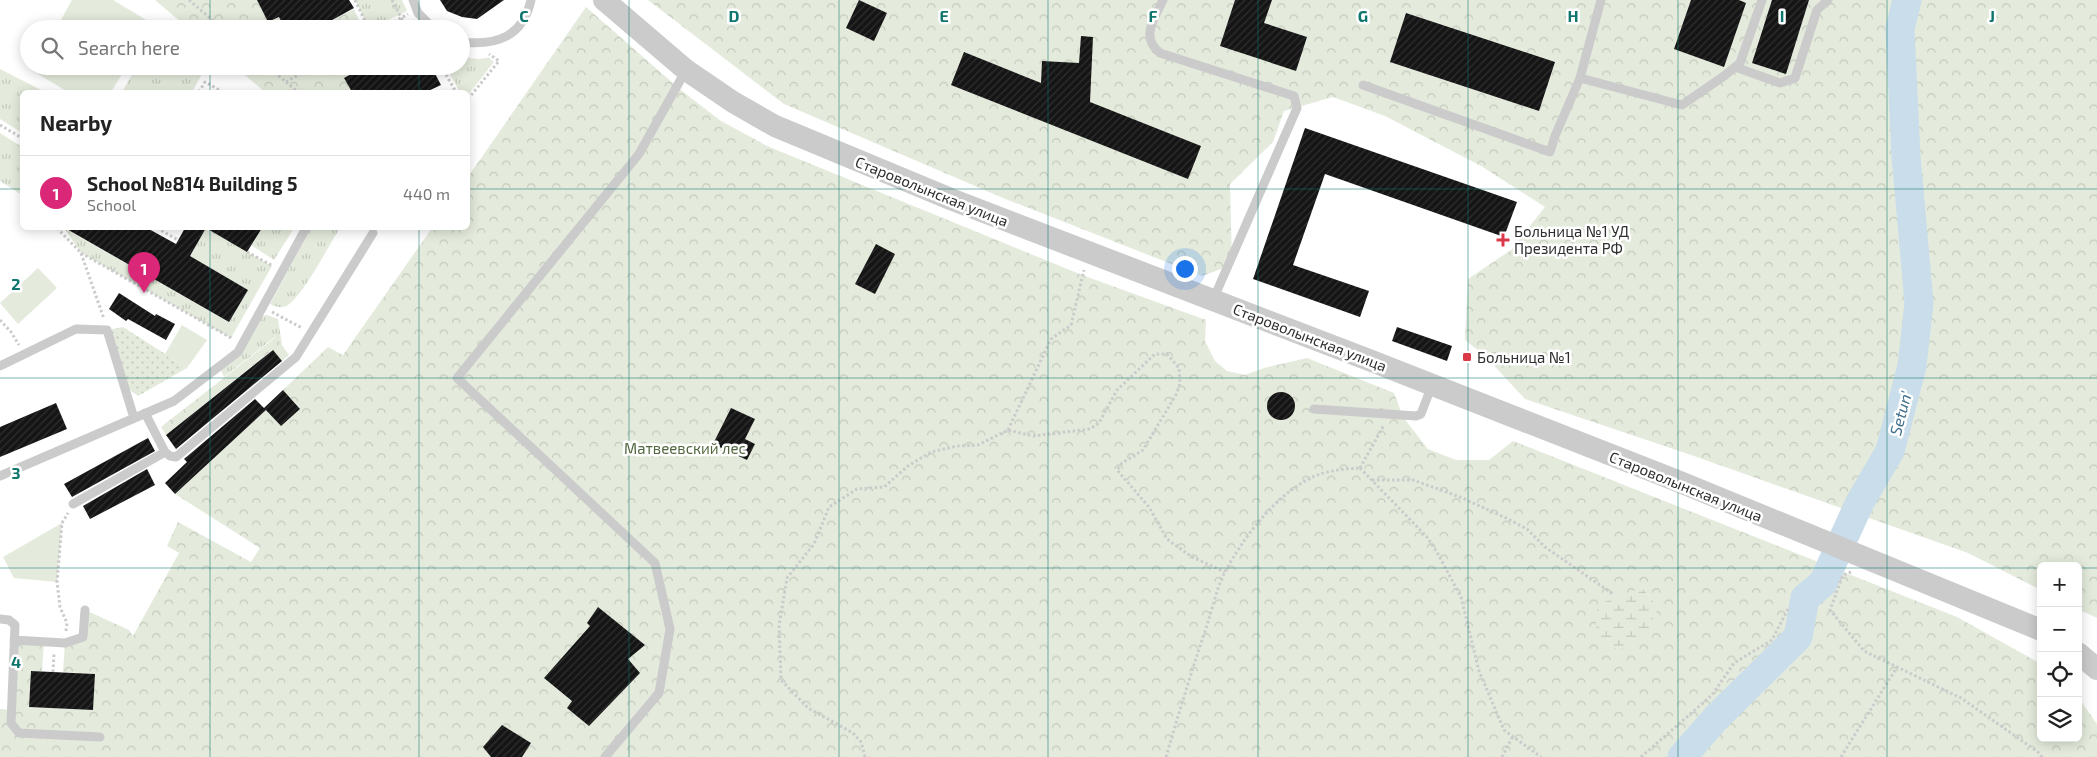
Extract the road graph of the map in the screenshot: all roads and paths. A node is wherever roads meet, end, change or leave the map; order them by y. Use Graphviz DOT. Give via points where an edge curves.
graph roads {
  1 [pos="355,0"];
  2 [pos="392,0"];
  3 [pos="413,0"];
  4 [pos="531,0"];
  5 [pos="604,0"];
  6 [pos="1163,0"];
  7 [pos="1601,0"];
  8 [pos="1762,0"];
  9 [pos="1828,0"];
  10 [pos="192,1"];
  11 [pos="409,14"];
  12 [pos="400,19"];
  13 [pos="213,20"];
  14 [pos="365,20"];
  15 [pos="425,20"];
  16 [pos="470,42"];
  17 [pos="490,54"];
  18 [pos="1735,67"];
  19 [pos="686,70"];
  20 [pos="278,75"];
  21 [pos="298,75"];
  22 [pos="446,75"];
  23 [pos="1580,78"];
  24 [pos="286,82"];
  25 [pos="1363,85"];
  26 [pos="200,90"];
  27 [pos="219,90"];
  28 [pos="296,90"];
  29 [pos="455,90"];
  30 [pos="470,97"];
  31 [pos="0,125"];
  32 [pos="20,137"];
  33 [pos="58,230"];
  34 [pos="160,230"];
  35 [pos="305,230"];
  36 [pos="373,233"];
  37 [pos="178,240"];
  38 [pos="247,252"];
  39 [pos="81,253"];
  40 [pos="1086,264"];
  41 [pos="282,271"];
  42 [pos="1213,300"];
  43 [pos="262,307"];
  44 [pos="0,320"];
  45 [pos="107,330"];
  46 [pos="311,333"];
  47 [pos="242,344"];
  48 [pos="24,355"];
  49 [pos="0,366"];
  50 [pos="1432,385"];
  51 [pos="1314,409"];
  52 [pos="145,413"];
  53 [pos="1388,415"];
  54 [pos="134,418"];
  55 [pos="1008,430"];
  56 [pos="165,452"];
  57 [pos="1360,468"];
  58 [pos="0,476"];
  59 [pos="1371,480"];
  60 [pos="73,504"];
  61 [pos="1861,556"];
  62 [pos="1225,572"];
  63 [pos="1613,594"];
  64 [pos="1789,607"];
  65 [pos="85,610"];
  66 [pos="0,619"];
  67 [pos="2037,628"];
  68 [pos="14,640"];
  69 [pos="60,643"];
  70 [pos="2082,656"];
  71 [pos="1897,667"];
  72 [pos="2097,668"];
  73 [pos="53,672"];
  74 [pos="1513,736"];
  75 [pos="100,737"];
  76 [pos="605,757"];
  77 [pos="865,757"];
  78 [pos="1166,757"];
  79 [pos="1502,757"];
  80 [pos="1541,757"];
  81 [pos="1640,757"];
  82 [pos="1841,757"];
  83 [pos="2042,757"];
  1 -- 14 [label="path"];
  2 -- 12 [label="path"];
  3 -- 15 [label="lane"];
  4 -- 16 [label="lane" via="526,17 511,34 497,42"];
  5 -- 19 [label="street, Староволынская улица"];
  6 -- 42 [label="lane" via="1149,35 1152,46 1160,53 1294,96 1297,102"];
  7 -- 23 [label="lane"];
  8 -- 18 [label="lane" via="1740,62"];
  9 -- 18 [label="lane" via="1817,10 1795,78 1780,83"];
  10 -- 13 [label="path"];
  11 -- 12 [label="path"];
  17 -- 30 [label="path" via="499,61"];
  18 -- 23 [label="lane" via="1682,106"];
  19 -- 42 [label="street, Староволынская улица" via="775,126 952,200"];
  19 -- 76 [label="lane" via="639,154 457,378 655,563 670,629 659,693"];
  20 -- 24 [label="path"];
  21 -- 24 [label="path"];
  22 -- 29 [label="path"];
  23 -- 25 [label="lane" via="1550,152"];
  24 -- 28 [label="path"];
  26 -- 27 [label="path" via="205,82"];
  31 -- 32 [label="path"];
  33 -- 39 [label="path"];
  34 -- 37 [label="path"];
  35 -- 41 [label="lane"];
  36 -- 46 [label="lane"];
  38 -- 41 [label="path"];
  39 -- 45 [label="path"];
  39 -- 47 [label="path"];
  40 -- 55 [label="path" via="1071,326 1051,339"];
  41 -- 43 [label="lane"];
  42 -- 50 [label="street, Староволынская улица"];
  43 -- 46 [label="path"];
  43 -- 47 [label="lane"];
  44 -- 48 [label="path"];
  45 -- 48 [label="lane" via="76,329"];
  45 -- 54 [label="lane"];
  46 -- 56 [label="lane" via="296,357 176,457"];
  47 -- 52 [label="lane" via="238,352 174,401"];
  48 -- 49 [label="lane"];
  50 -- 53 [label="lane" via="1421,414"];
  50 -- 61 [label="street, Староволынская улица"];
  51 -- 53 [label="lane"];
  52 -- 54 [label="lane"];
  52 -- 56 [label="lane"];
  53 -- 57 [label="path"];
  54 -- 58 [label="lane"];
  55 -- 62 [label="path" via="1033,436 1090,429 1099,423 1117,390 1155,354 1167,354 1179,368 1177,393 1143,450 1117,470 1149,507 1167,539 1192,557"];
  55 -- 77 [label="path" via="978,445 932,452 908,466 884,487 857,489 829,507 814,544 787,578 779,626 781,680 808,708 853,732 861,742"];
  56 -- 60 [label="lane"];
  57 -- 59 [label="path"];
  57 -- 62 [label="path" via="1316,476 1290,490 1266,513"];
  59 -- 63 [label="path" via="1413,480 1506,518 1527,529 1544,547"];
  59 -- 74 [label="path" via="1427,537 1438,554 1461,597 1479,671 1504,730"];
  60 -- 69 [label="path" via="62,523 57,582 66,623"];
  61 -- 67 [label="street, Староволынская улица"];
  61 -- 71 [label="path" via="1856,570 1843,575 1830,610 1864,651"];
  62 -- 78 [label="path"];
  64 -- 81 [label="path" via="1772,640 1734,663 1712,695"];
  65 -- 69 [label="lane" via="83,637"];
  66 -- 68 [label="lane" via="15,625"];
  68 -- 69 [label="lane"];
  68 -- 75 [label="lane" via="11,723 19,733"];
  69 -- 73 [label="path"];
  70 -- 72 [label="street"];
  71 -- 82 [label="path"];
  71 -- 83 [label="path" via="1961,698"];
  74 -- 79 [label="path"];
  74 -- 80 [label="path"];
}
